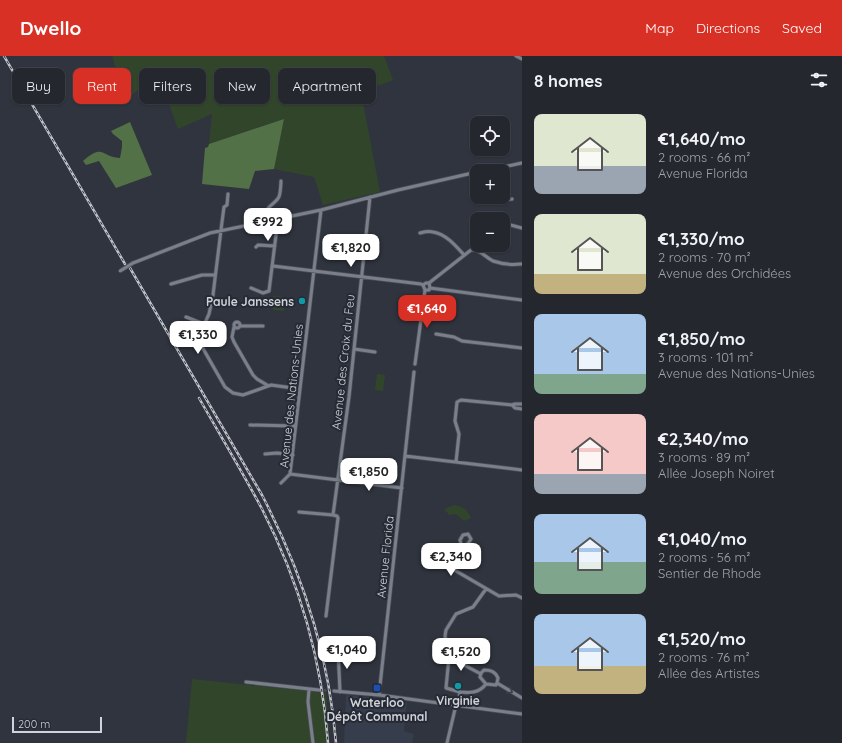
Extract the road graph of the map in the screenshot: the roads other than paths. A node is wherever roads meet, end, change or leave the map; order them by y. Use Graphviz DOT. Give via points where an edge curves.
graph roads {
  1 [pos="516,56"];
  2 [pos="522,59"];
  3 [pos="522,163"];
  4 [pos="510,165"];
  5 [pos="470,174"];
  6 [pos="281,181"];
  7 [pos="228,194"];
  8 [pos="370,197"];
  9 [pos="321,210"];
  10 [pos="278,219"];
  11 [pos="265,222"];
  12 [pos="510,225"];
  13 [pos="522,228"];
  14 [pos="221,232"];
  15 [pos="420,233"];
  16 [pos="275,246"];
  17 [pos="256,247"];
  18 [pos="464,255"];
  19 [pos="522,260"];
  20 [pos="522,265"];
  21 [pos="273,266"];
  22 [pos="120,271"];
  23 [pos="315,271"];
  24 [pos="215,275"];
  25 [pos="361,276"];
  26 [pos="429,283"];
  27 [pos="170,284"];
  28 [pos="423,286"];
  29 [pos="250,288"];
  30 [pos="430,288"];
  31 [pos="425,290"];
  32 [pos="522,300"];
  33 [pos="186,317"];
  34 [pos="204,324"];
  35 [pos="263,326"];
  36 [pos="436,334"];
  37 [pos="522,348"];
  38 [pos="354,349"];
  39 [pos="375,352"];
  40 [pos="415,364"];
  41 [pos="414,372"];
  42 [pos="257,379"];
  43 [pos="267,385"];
  44 [pos="259,388"];
  45 [pos="300,389"];
  46 [pos="522,404"];
  47 [pos="512,405"];
  48 [pos="522,408"];
  49 [pos="250,425"];
  50 [pos="295,426"];
  51 [pos="265,454"];
  52 [pos="292,455"];
  53 [pos="405,456"];
  54 [pos="456,462"];
  55 [pos="522,470"];
  56 [pos="290,474"];
  57 [pos="337,481"];
  58 [pos="281,483"];
  59 [pos="402,488"];
  60 [pos="299,512"];
  61 [pos="333,515"];
  62 [pos="462,548"];
  63 [pos="486,589"];
  64 [pos="522,598"];
  65 [pos="326,616"];
  66 [pos="338,649"];
  67 [pos="449,657"];
  68 [pos="480,674"];
  69 [pos="246,682"];
  70 [pos="497,683"];
  71 [pos="486,684"];
  72 [pos="309,689"];
  73 [pos="319,690"];
  74 [pos="334,691"];
  75 [pos="340,692"];
  76 [pos="460,692"];
  77 [pos="379,695"];
  78 [pos="522,698"];
  79 [pos="457,705"];
  80 [pos="522,714"];
  81 [pos="313,743"];
  82 [pos="447,743"];
  1 -- 2 [label="street"];
  3 -- 4 [label="street"];
  5 -- 8 [label="street"];
  6 -- 11 [label="street" via="279,199 265,212"];
  7 -- 14 [label="street"];
  8 -- 9 [label="street"];
  8 -- 25 [label="street, Avenue des Croix du Feu"];
  9 -- 10 [label="street"];
  9 -- 23 [label="street, Avenue des Nations-Unies"];
  10 -- 11 [label="street"];
  10 -- 16 [label="street"];
  11 -- 14 [label="street"];
  12 -- 13 [label="street"];
  14 -- 22 [label="street, bridge" via="210,233 133,263"];
  14 -- 24 [label="street"];
  15 -- 18 [label="street" via="433,231 443,236"];
  16 -- 17 [label="street"];
  16 -- 21 [label="street"];
  18 -- 20 [label="street" via="471,250 479,250 486,257 502,264"];
  18 -- 26 [label="street"];
  19 -- 20 [label="street"];
  21 -- 23 [label="street"];
  21 -- 29 [label="street" via="269,291 263,293"];
  23 -- 25 [label="street"];
  23 -- 45 [label="street, Avenue des Nations-Unies"];
  24 -- 27 [label="street" via="202,275"];
  24 -- 34 [label="street" via="211,305"];
  25 -- 28 [label="street"];
  25 -- 38 [label="street, Avenue des Croix du Feu"];
  26 -- 28 [label="street"];
  26 -- 30 [label="street"];
  28 -- 31 [label="street"];
  30 -- 31 [label="street"];
  30 -- 32 [label="street"];
  31 -- 40 [label="street"];
  33 -- 34 [label="street"];
  34 -- 44 [label="street" via="201,345 225,387 233,393 242,395"];
  35 -- 42 [label="street" via="234,327 232,337"];
  36 -- 37 [label="street" via="462,341"];
  38 -- 39 [label="street"];
  38 -- 57 [label="street, Avenue des Croix du Feu"];
  41 -- 53 [label="street, Avenue Florida"];
  42 -- 43 [label="street"];
  42 -- 44 [label="street"];
  43 -- 44 [label="street"];
  43 -- 45 [label="street"];
  45 -- 50 [label="street, Avenue des Nations-Unies"];
  46 -- 47 [label="street"];
  47 -- 48 [label="street" via="515,408"];
  47 -- 54 [label="street" via="459,400 457,402 455,421 459,434"];
  49 -- 50 [label="street"];
  50 -- 52 [label="street, Avenue des Nations-Unies"];
  51 -- 52 [label="street"];
  52 -- 56 [label="street, Avenue des Nations-Unies"];
  53 -- 54 [label="street"];
  53 -- 59 [label="street, Avenue Florida"];
  54 -- 55 [label="street"];
  56 -- 57 [label="street, Avenue des Nations-Unies"];
  56 -- 58 [label="street"];
  57 -- 59 [label="street, Avenue des Nations-Unies"];
  57 -- 61 [label="street, Avenue des Croix du Feu"];
  59 -- 77 [label="street, Avenue Florida"];
  60 -- 61 [label="street"];
  61 -- 65 [label="street, Avenue des Croix du Feu" via="338,518"];
  62 -- 62 [label="street" via="460,540 463,535 468,534 470,541"];
  62 -- 63 [label="street" via="451,566"];
  63 -- 64 [label="street" via="499,596"];
  63 -- 67 [label="street" via="473,608 456,614 447,626 445,636"];
  66 -- 75 [label="street"];
  67 -- 68 [label="street"];
  67 -- 76 [label="street" via="446,688"];
  68 -- 70 [label="street" via="484,670 495,672"];
  68 -- 71 [label="street"];
  69 -- 72 [label="street"];
  70 -- 71 [label="street"];
  70 -- 78 [label="street, one-way"];
  71 -- 76 [label="street" via="478,692"];
  72 -- 73 [label="street"];
  72 -- 81 [label="street"];
  74 -- 75 [label="street"];
  75 -- 77 [label="street"];
  76 -- 79 [label="street"];
  77 -- 79 [label="street"];
  79 -- 80 [label="street"];
  79 -- 82 [label="street"];
}
